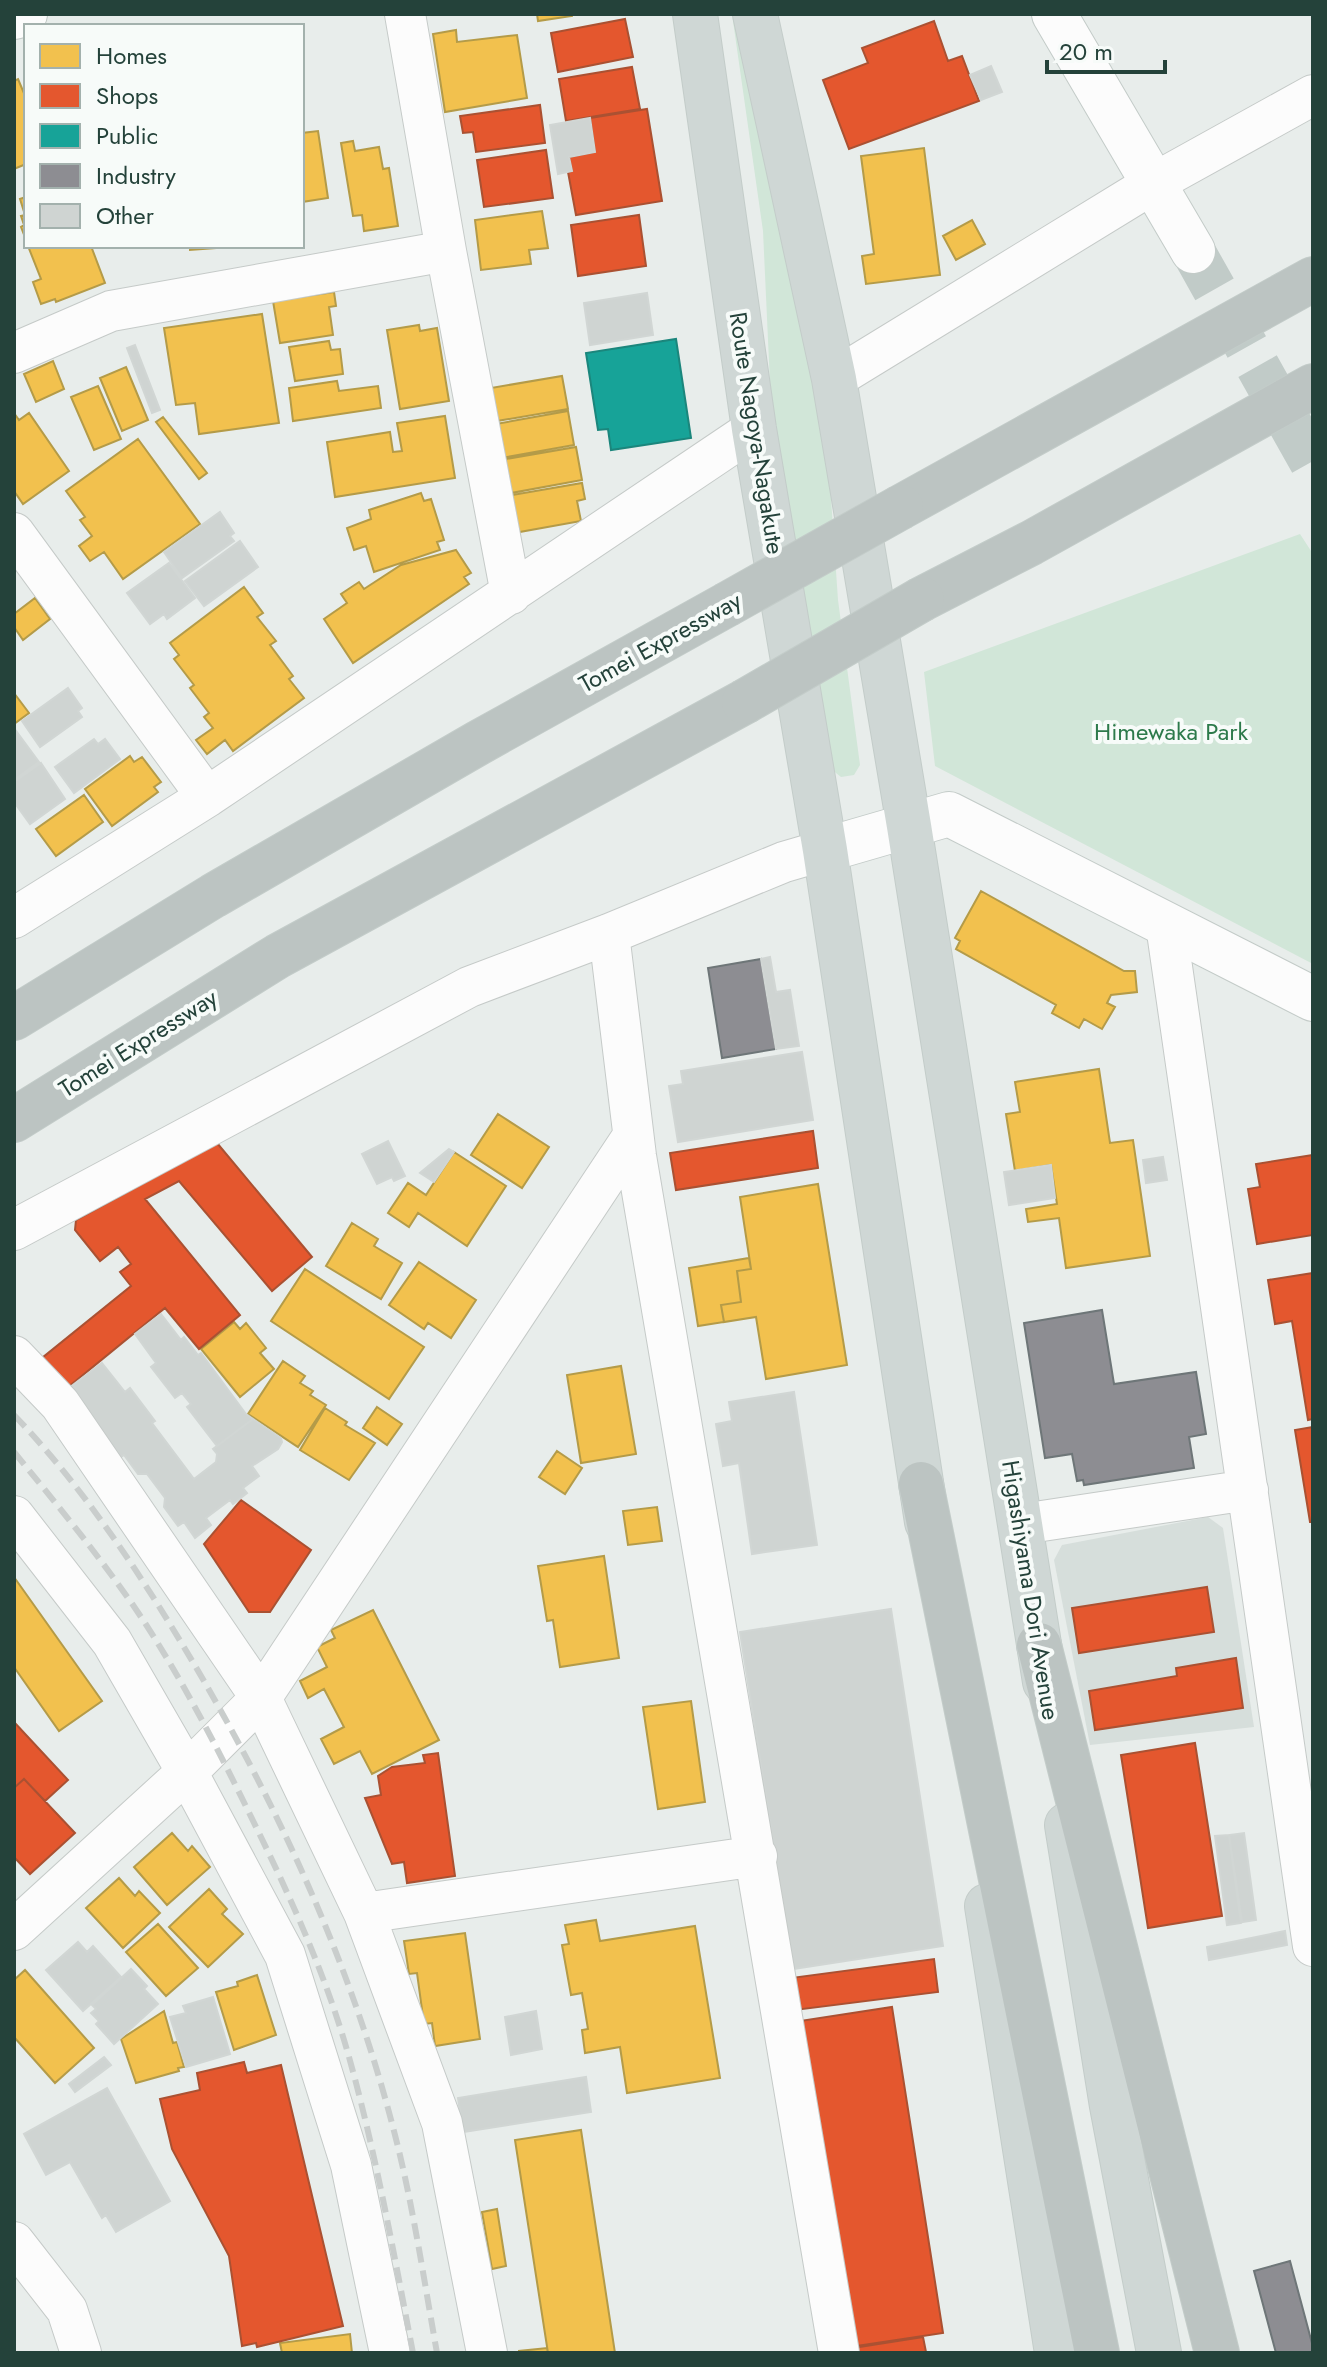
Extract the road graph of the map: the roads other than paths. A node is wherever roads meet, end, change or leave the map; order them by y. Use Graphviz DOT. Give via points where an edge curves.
graph roads {
  1 [pos="25,14"];
  2 [pos="405,14"];
  3 [pos="695,14"];
  4 [pos="755,14"];
  5 [pos="1054,14"];
  6 [pos="14,17"];
  7 [pos="1313,95"];
  8 [pos="1154,183"];
  9 [pos="446,251"];
  10 [pos="1193,251"];
  11 [pos="1313,279"];
  12 [pos="14,353"];
  13 [pos="834,379"];
  14 [pos="1313,386"];
  15 [pos="1313,421"];
  16 [pos="754,429"];
  17 [pos="14,533"];
  18 [pos="1031,543"];
  19 [pos="511,594"];
  20 [pos="207,797"];
  21 [pos="909,826"];
  22 [pos="825,850"];
  23 [pos="14,918"];
  24 [pos="1166,925"];
  25 [pos="609,934"];
  26 [pos="1313,999"];
  27 [pos="14,1018"];
  28 [pos="14,1120"];
  29 [pos="633,1136"];
  30 [pos="14,1230"];
  31 [pos="14,1356"];
  32 [pos="921,1484"];
  33 [pos="1248,1490"];
  34 [pos="14,1516"];
  35 [pos="1022,1524"];
  36 [pos="1039,1645"];
  37 [pos="261,1698"];
  38 [pos="187,1772"];
  39 [pos="757,1856"];
  40 [pos="364,1913"];
  41 [pos="14,1930"];
  42 [pos="1313,1946"];
  43 [pos="14,2242"];
  44 [pos="1217,2352"];
  45 [pos="81,2353"];
  46 [pos="390,2353"];
  47 [pos="487,2353"];
  48 [pos="839,2353"];
  49 [pos="1057,2353"];
  50 [pos="1097,2353"];
  51 [pos="1159,2353"];
  1 -- 6 [label="street"];
  2 -- 9 [label="street"];
  3 -- 16 [label="main road, Route Nagoya-Nagakute"];
  4 -- 13 [label="main road"];
  5 -- 8 [label="street"];
  7 -- 8 [label="street"];
  8 -- 10 [label="street"];
  8 -- 13 [label="street"];
  9 -- 12 [label="street" via="111,311"];
  9 -- 19 [label="street"];
  11 -- 27 [label="highway, Tomei Expressway, bridge" via="478,743"];
  13 -- 21 [label="main road"];
  14 -- 18 [label="highway, Tomei Expressway"];
  15 -- 18 [label="highway"];
  16 -- 19 [label="street"];
  16 -- 22 [label="main road, Route Nagoya-Nagakute"];
  17 -- 20 [label="street"];
  18 -- 28 [label="highway, Tomei Expressway, bridge" via="278,956"];
  19 -- 20 [label="street"];
  20 -- 23 [label="street"];
  21 -- 22 [label="street"];
  21 -- 24 [label="street" via="949,814"];
  21 -- 35 [label="main road, Higashiyama Dori Avenue"];
  22 -- 25 [label="street"];
  22 -- 32 [label="main road"];
  24 -- 26 [label="street"];
  24 -- 33 [label="street"];
  25 -- 29 [label="street"];
  25 -- 30 [label="street" via="469,987"];
  29 -- 37 [label="street"];
  29 -- 39 [label="street"];
  31 -- 37 [label="street" via="60,1404"];
  32 -- 49 [label="main road"];
  32 -- 50 [label="highway"];
  33 -- 35 [label="street"];
  33 -- 42 [label="street"];
  34 -- 38 [label="street" via="112,1642"];
  35 -- 36 [label="main road, Higashiyama Dori Avenue"];
  36 -- 44 [label="highway"];
  36 -- 51 [label="main road, Higashiyama Dori Avenue" via="1112,2106"];
  37 -- 38 [label="street"];
  37 -- 40 [label="street"];
  38 -- 41 [label="street"];
  38 -- 46 [label="street" via="285,1955 351,2165"];
  39 -- 40 [label="street"];
  39 -- 48 [label="street"];
  40 -- 47 [label="street" via="442,2123"];
  43 -- 45 [label="street" via="67,2310"];
}
